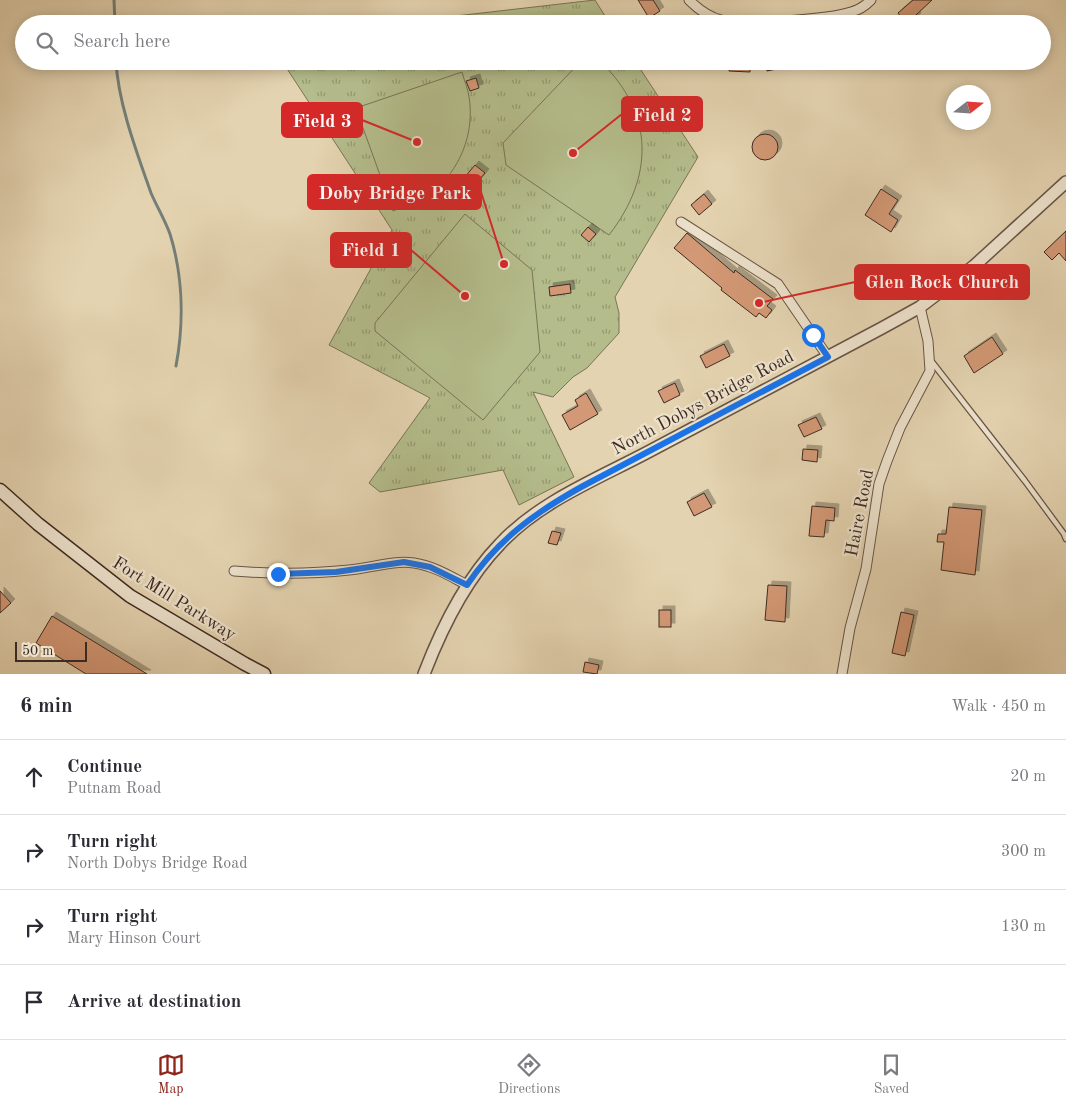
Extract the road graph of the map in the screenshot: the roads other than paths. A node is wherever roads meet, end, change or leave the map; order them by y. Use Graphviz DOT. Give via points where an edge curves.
graph roads {
  1 [pos="689,0"];
  2 [pos="871,0"];
  3 [pos="709,15"];
  4 [pos="838,15"];
  5 [pos="1066,182"];
  6 [pos="681,222"];
  7 [pos="920,307"];
  8 [pos="828,357"];
  9 [pos="930,359"];
  10 [pos="0,490"];
  11 [pos="1066,539"];
  12 [pos="234,571"];
  13 [pos="467,585"];
  14 [pos="264,674"];
  15 [pos="424,674"];
  16 [pos="842,674"];
  1 -- 3 [label="street"];
  2 -- 4 [label="street" via="852,12"];
  5 -- 7 [label="street, North Dobys Bridge Road" via="974,266"];
  6 -- 8 [label="street" via="778,284"];
  7 -- 8 [label="street, North Dobys Bridge Road"];
  7 -- 9 [label="street, Haire Road"];
  8 -- 13 [label="street, North Dobys Bridge Road" via="551,505 500,543"];
  9 -- 11 [label="lane"];
  9 -- 16 [label="street, Haire Road" via="930,371 900,428 880,484 866,569"];
  10 -- 14 [label="main road, Fort Mill Parkway" via="130,596"];
  12 -- 13 [label="street" via="306,573 356,570 404,562 430,567"];
  13 -- 15 [label="street, North Dobys Bridge Road"];
}
